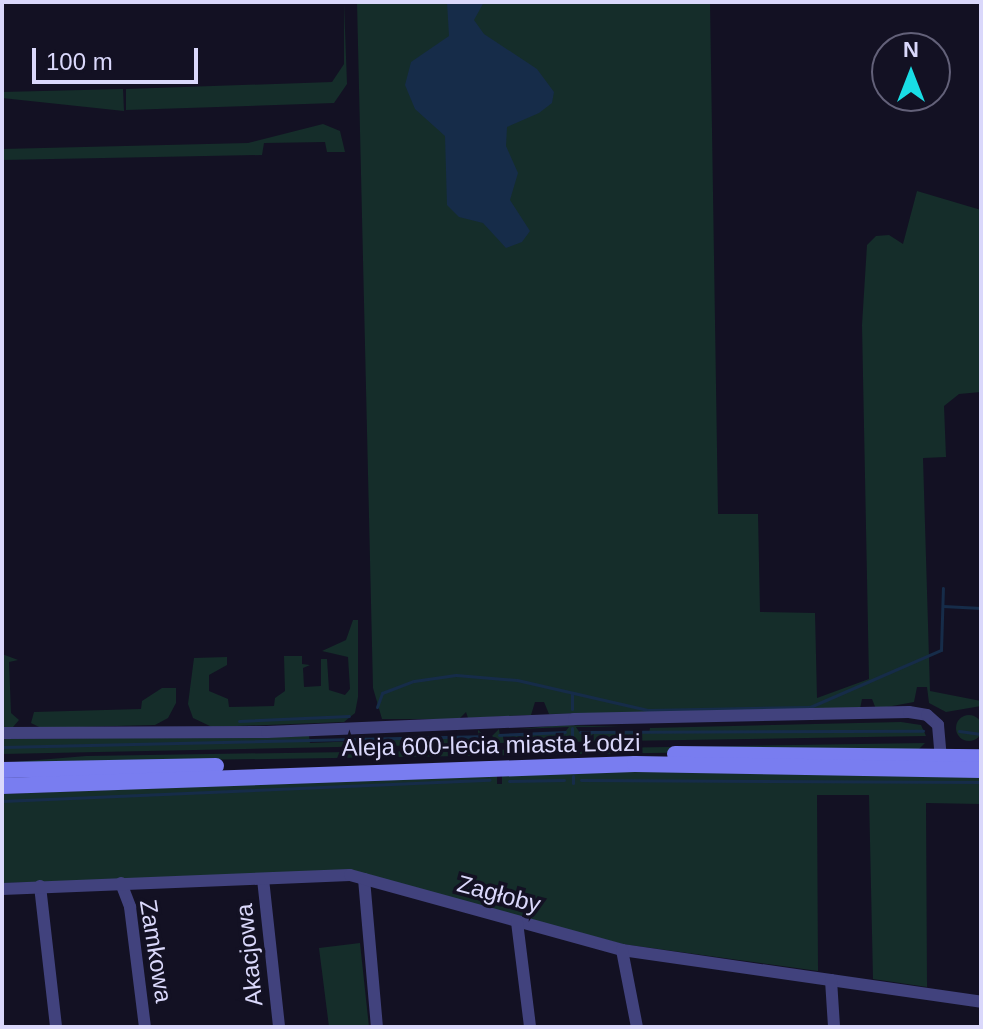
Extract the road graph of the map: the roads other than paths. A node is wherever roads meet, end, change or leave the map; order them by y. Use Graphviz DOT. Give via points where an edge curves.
graph roads {
  1 [pos="2,733"];
  2 [pos="981,757"];
  3 [pos="941,762"];
  4 [pos="2,770"];
  5 [pos="981,770"];
  6 [pos="2,786"];
  7 [pos="263,879"];
  8 [pos="364,879"];
  9 [pos="121,883"];
  10 [pos="40,886"];
  11 [pos="2,889"];
  12 [pos="517,922"];
  13 [pos="622,950"];
  14 [pos="831,980"];
  15 [pos="981,1002"];
  16 [pos="56,1027"];
  17 [pos="145,1027"];
  18 [pos="279,1027"];
  19 [pos="377,1027"];
  20 [pos="530,1027"];
  21 [pos="637,1027"];
  22 [pos="834,1027"];
  1 -- 3 [label="street" via="267,732 909,712 927,715 938,725"];
  2 -- 3 [label="main road, Aleja 600-lecia miasta Łodzi"];
  3 -- 4 [label="main road, Aleja 600-lecia miasta Łodzi" via="580,756"];
  3 -- 5 [label="main road, Aleja 600-lecia miasta Łodzi"];
  3 -- 6 [label="main road, Aleja 600-lecia miasta Łodzi" via="635,764"];
  7 -- 8 [label="street, Zagłoby"];
  7 -- 9 [label="street, Zagłoby"];
  7 -- 18 [label="street, Akacjowa"];
  8 -- 12 [label="street, Zagłoby"];
  8 -- 19 [label="street"];
  9 -- 10 [label="street, Zagłoby"];
  9 -- 17 [label="street, Zamkowa" via="130,907"];
  10 -- 11 [label="street, Zagłoby"];
  10 -- 16 [label="street"];
  12 -- 13 [label="street, Zagłoby"];
  12 -- 20 [label="street"];
  13 -- 14 [label="street, Zagłoby"];
  13 -- 21 [label="street"];
  14 -- 15 [label="street, Zagłoby"];
  14 -- 22 [label="street"];
}
